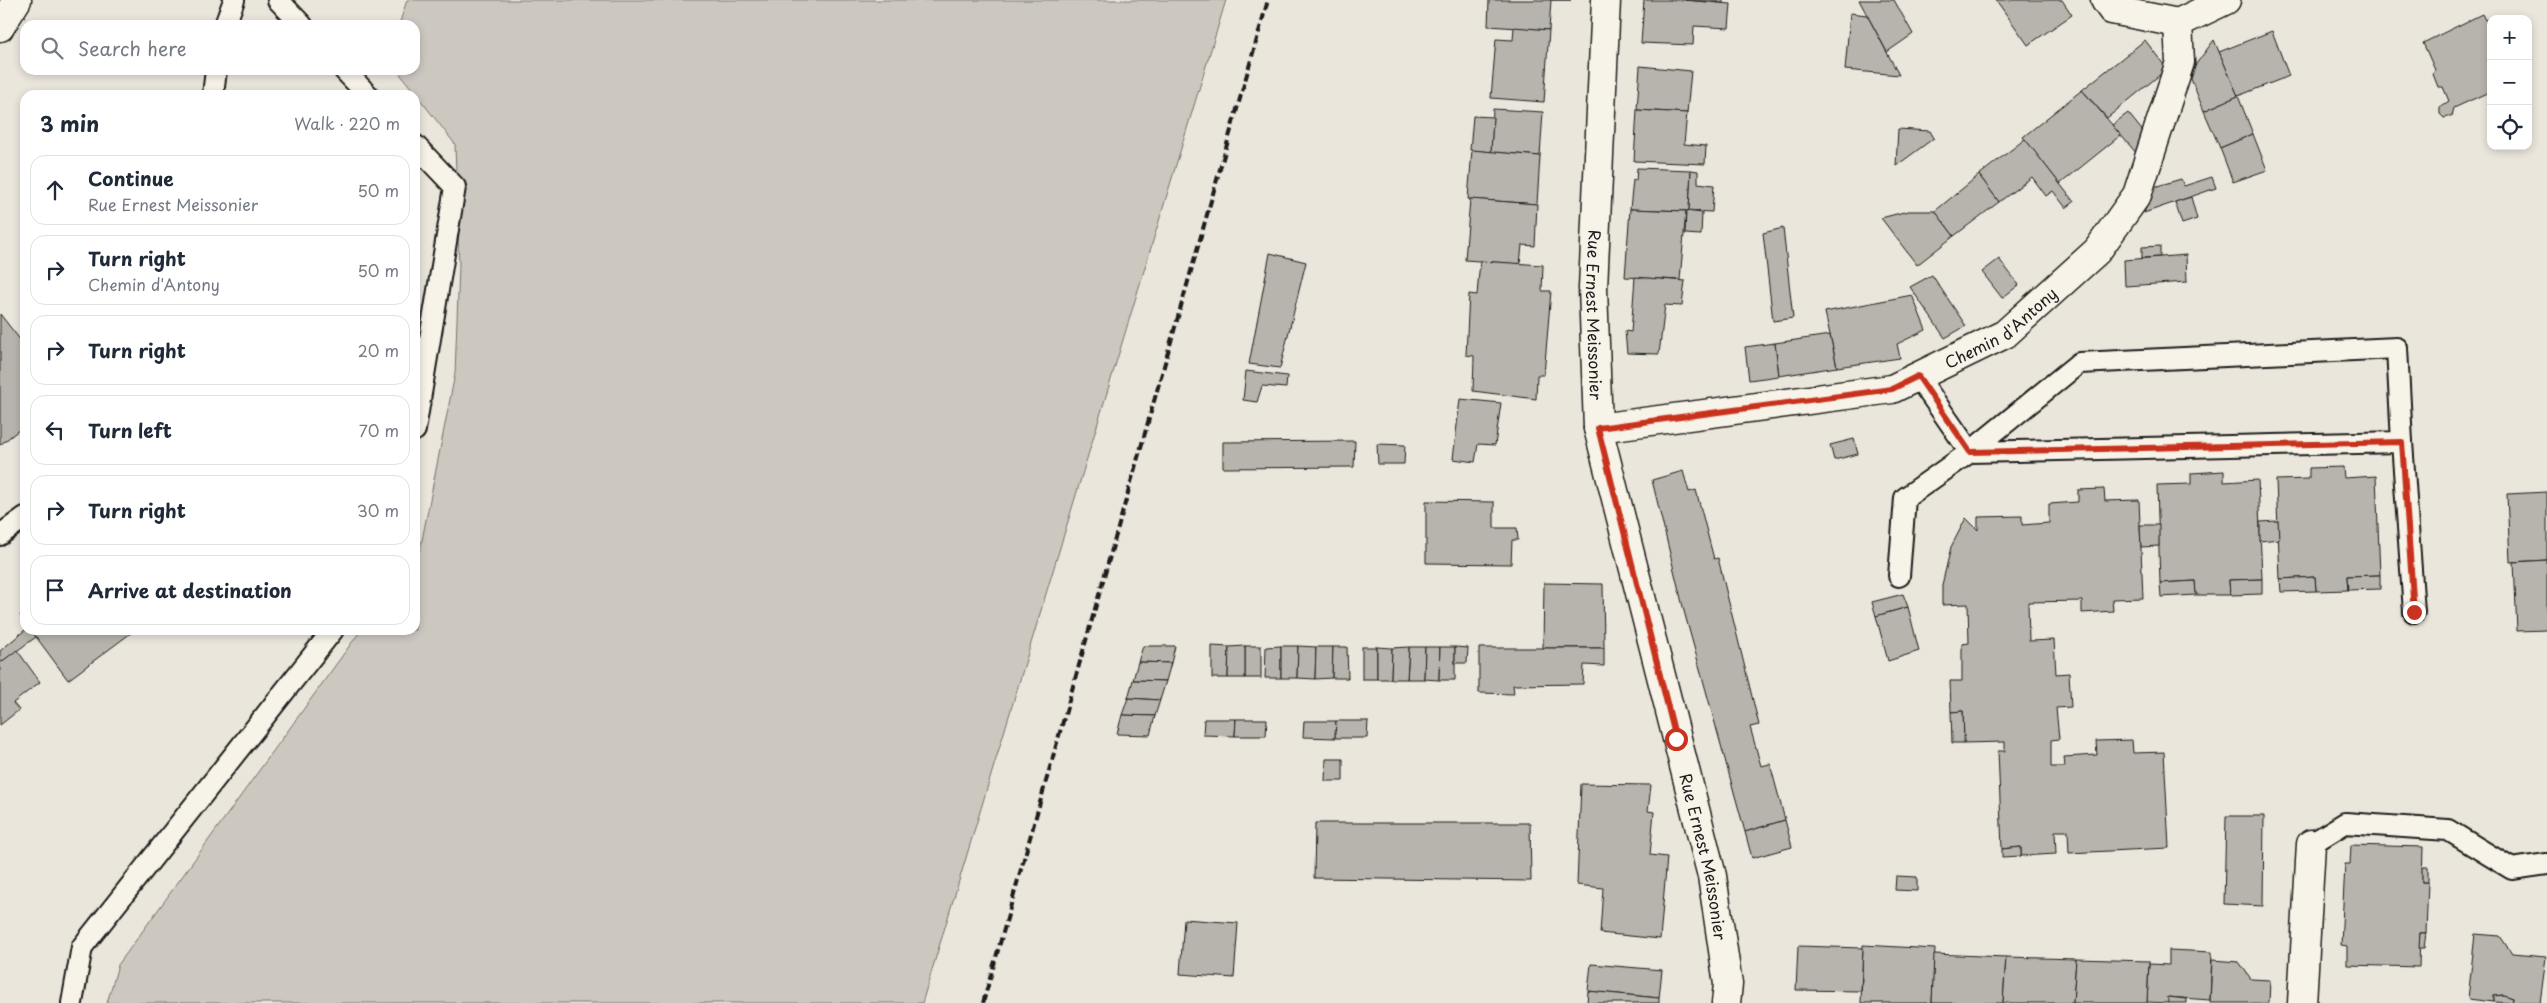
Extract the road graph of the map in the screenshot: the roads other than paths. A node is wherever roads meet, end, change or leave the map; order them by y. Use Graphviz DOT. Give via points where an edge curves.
graph roads {
  1 [pos="18,0"];
  2 [pos="234,0"];
  3 [pos="278,0"];
  4 [pos="1606,0"];
  5 [pos="2104,0"];
  6 [pos="2226,0"];
  7 [pos="227,20"];
  8 [pos="297,20"];
  9 [pos="2178,23"];
  10 [pos="0,27"];
  11 [pos="215,75"];
  12 [pos="349,75"];
  13 [pos="214,90"];
  14 [pos="363,90"];
  15 [pos="420,150"];
  16 [pos="1918,376"];
  17 [pos="420,400"];
  18 [pos="1598,428"];
  19 [pos="2402,442"];
  20 [pos="1970,452"];
  21 [pos="20,521"];
  22 [pos="0,535"];
  23 [pos="1899,576"];
  24 [pos="2414,612"];
  25 [pos="329,635"];
  26 [pos="2311,844"];
  27 [pos="2547,864"];
  28 [pos="72,1003"];
  29 [pos="1726,1003"];
  30 [pos="2302,1003"];
  1 -- 10 [label="street"];
  2 -- 7 [label="lane"];
  3 -- 8 [label="lane"];
  4 -- 18 [label="street, Rue Ernest Meissonier" via="1593,288"];
  5 -- 9 [label="street" via="2112,10"];
  6 -- 9 [label="street"];
  9 -- 16 [label="street, Chemin d'Antony" via="2180,62 2137,195 2097,251 2005,334"];
  11 -- 13 [label="lane"];
  12 -- 14 [label="lane"];
  15 -- 17 [label="lane" via="455,187"];
  16 -- 18 [label="street, Chemin d'Antony" via="1892,389"];
  16 -- 20 [label="lane"];
  18 -- 29 [label="street, Rue Ernest Meissonier" via="1712,876 1728,984"];
  19 -- 20 [label="lane"];
  19 -- 20 [label="lane" via="2397,348 2079,363"];
  19 -- 24 [label="lane"];
  20 -- 23 [label="lane" via="1905,498"];
  21 -- 22 [label="lane"];
  25 -- 28 [label="lane" via="82,947"];
  26 -- 27 [label="lane" via="2345,823 2448,830 2512,869"];
  26 -- 30 [label="street"];
}
